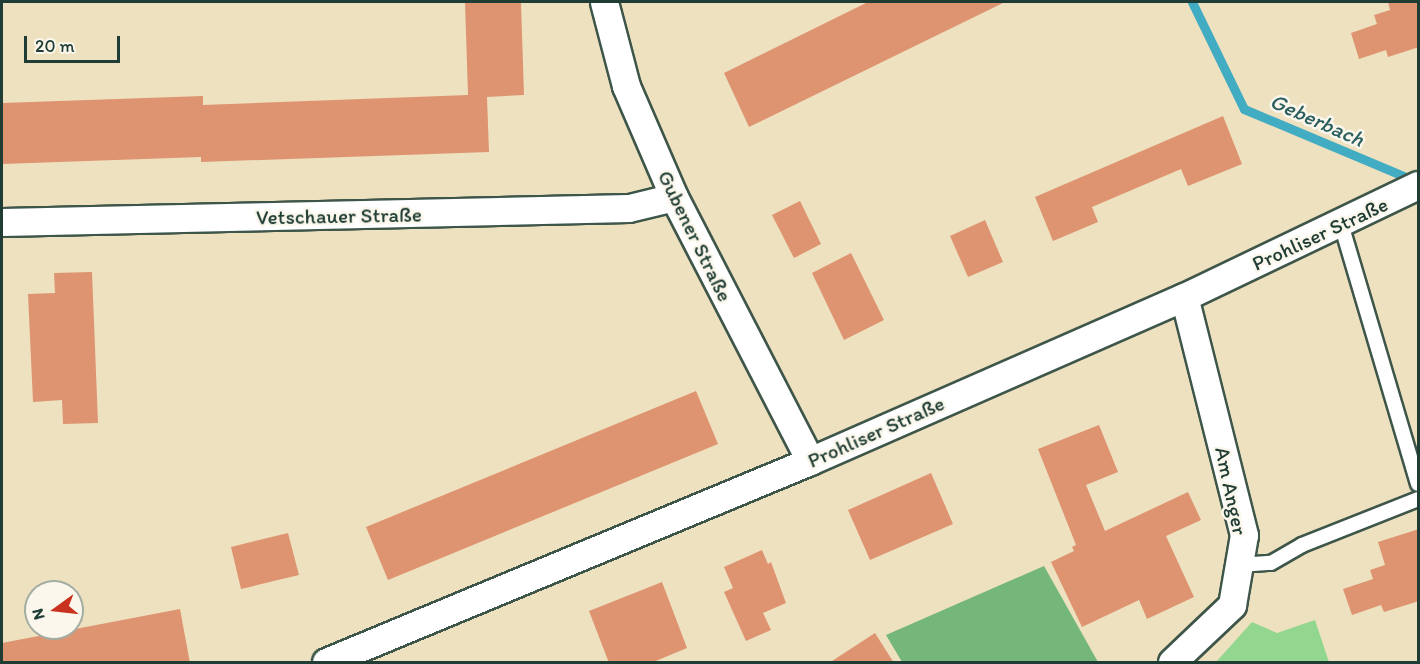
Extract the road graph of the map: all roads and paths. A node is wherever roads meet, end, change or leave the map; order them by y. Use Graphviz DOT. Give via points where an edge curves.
graph roads {
  1 [pos="604,2"];
  2 [pos="1413,188"];
  3 [pos="674,197"];
  4 [pos="2,222"];
  5 [pos="1341,224"];
  6 [pos="1184,297"];
  7 [pos="810,461"];
  8 [pos="1419,484"];
  9 [pos="1419,499"];
  10 [pos="1239,565"];
  11 [pos="326,663"];
  12 [pos="1172,663"];
  1 -- 3 [label="street, Gubener Straße" via="626,86"];
  2 -- 5 [label="street, Prohliser Straße"];
  3 -- 4 [label="street, Vetschauer Straße" via="629,208"];
  3 -- 7 [label="street, Gubener Straße"];
  5 -- 6 [label="street, Prohliser Straße"];
  5 -- 8 [label="lane"];
  6 -- 7 [label="street, Prohliser Straße"];
  6 -- 10 [label="street, Am Anger" via="1244,535"];
  7 -- 11 [label="street, Prohliser Straße"];
  9 -- 10 [label="lane" via="1302,545 1271,563"];
  10 -- 12 [label="street, Am Anger" via="1232,605"];
}
